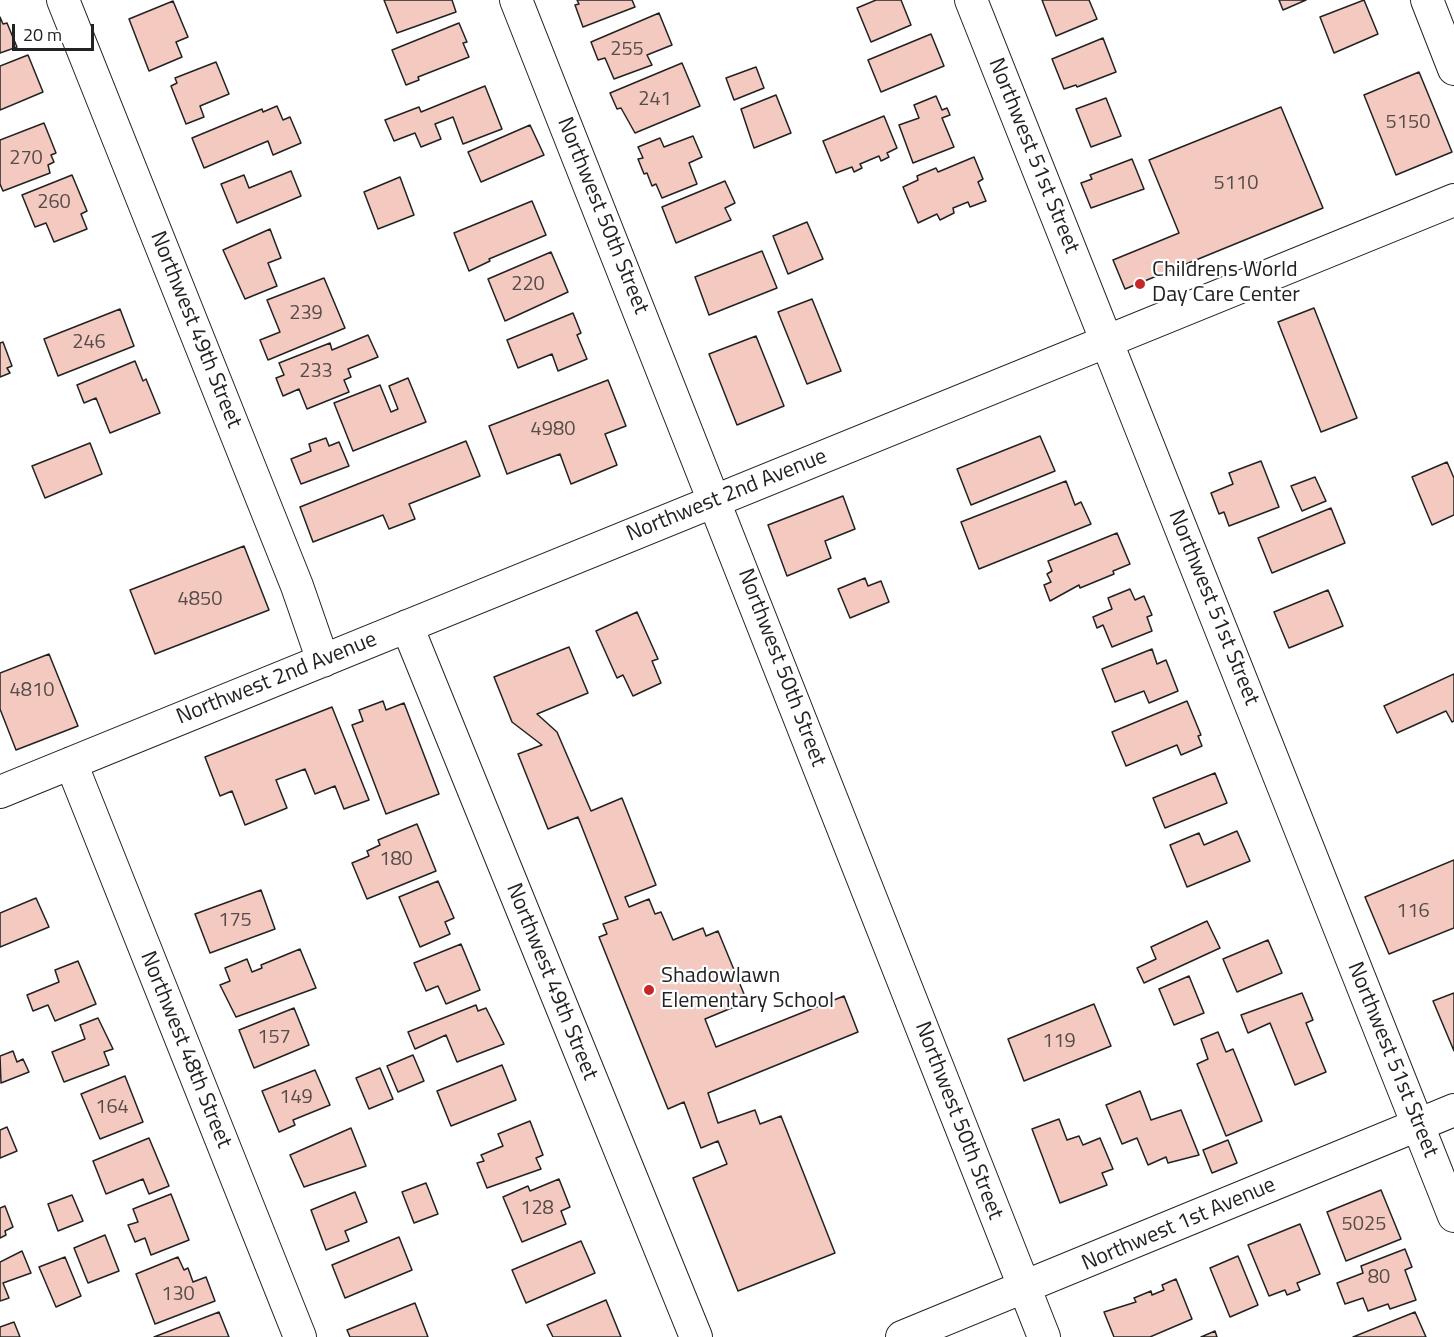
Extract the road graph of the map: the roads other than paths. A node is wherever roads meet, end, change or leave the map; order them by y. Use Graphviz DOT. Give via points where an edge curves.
graph roads {
  1 [pos="63,0"];
  2 [pos="516,0"];
  3 [pos="971,0"];
  4 [pos="1427,0"];
  5 [pos="1454,69"];
  6 [pos="1454,200"];
  7 [pos="1108,342"];
  8 [pos="715,500"];
  9 [pos="407,626"];
  10 [pos="323,661"];
  11 [pos="71,763"];
  12 [pos="0,792"];
  13 [pos="1454,1110"];
  14 [pos="1418,1125"];
  15 [pos="1454,1216"];
  16 [pos="1024,1289"];
  17 [pos="300,1337"];
  18 [pos="696,1337"];
  19 [pos="902,1337"];
  20 [pos="1044,1337"];
  1 -- 10 [label="street, Northwest 49th Street" via="297,586"];
  2 -- 8 [label="street, Northwest 50th Street"];
  3 -- 7 [label="street, Northwest 51st Street"];
  4 -- 5 [label="street"];
  6 -- 7 [label="street, Northwest 2nd Avenue"];
  7 -- 8 [label="street, Northwest 2nd Avenue"];
  7 -- 14 [label="street, Northwest 51st Street"];
  8 -- 9 [label="street, Northwest 2nd Avenue"];
  8 -- 16 [label="street, Northwest 50th Street"];
  9 -- 10 [label="street, Northwest 2nd Avenue"];
  9 -- 18 [label="street, Northwest 49th Street"];
  10 -- 11 [label="street, Northwest 2nd Avenue"];
  11 -- 12 [label="street, Northwest 2nd Avenue"];
  11 -- 17 [label="street, Northwest 48th Street"];
  13 -- 14 [label="street, Northwest 1st Avenue"];
  14 -- 15 [label="street, Northwest 51st Street"];
  14 -- 16 [label="street, Northwest 1st Avenue"];
  16 -- 19 [label="street, Northwest 1st Avenue"];
  16 -- 20 [label="street, Northwest 50th Street"];
}
